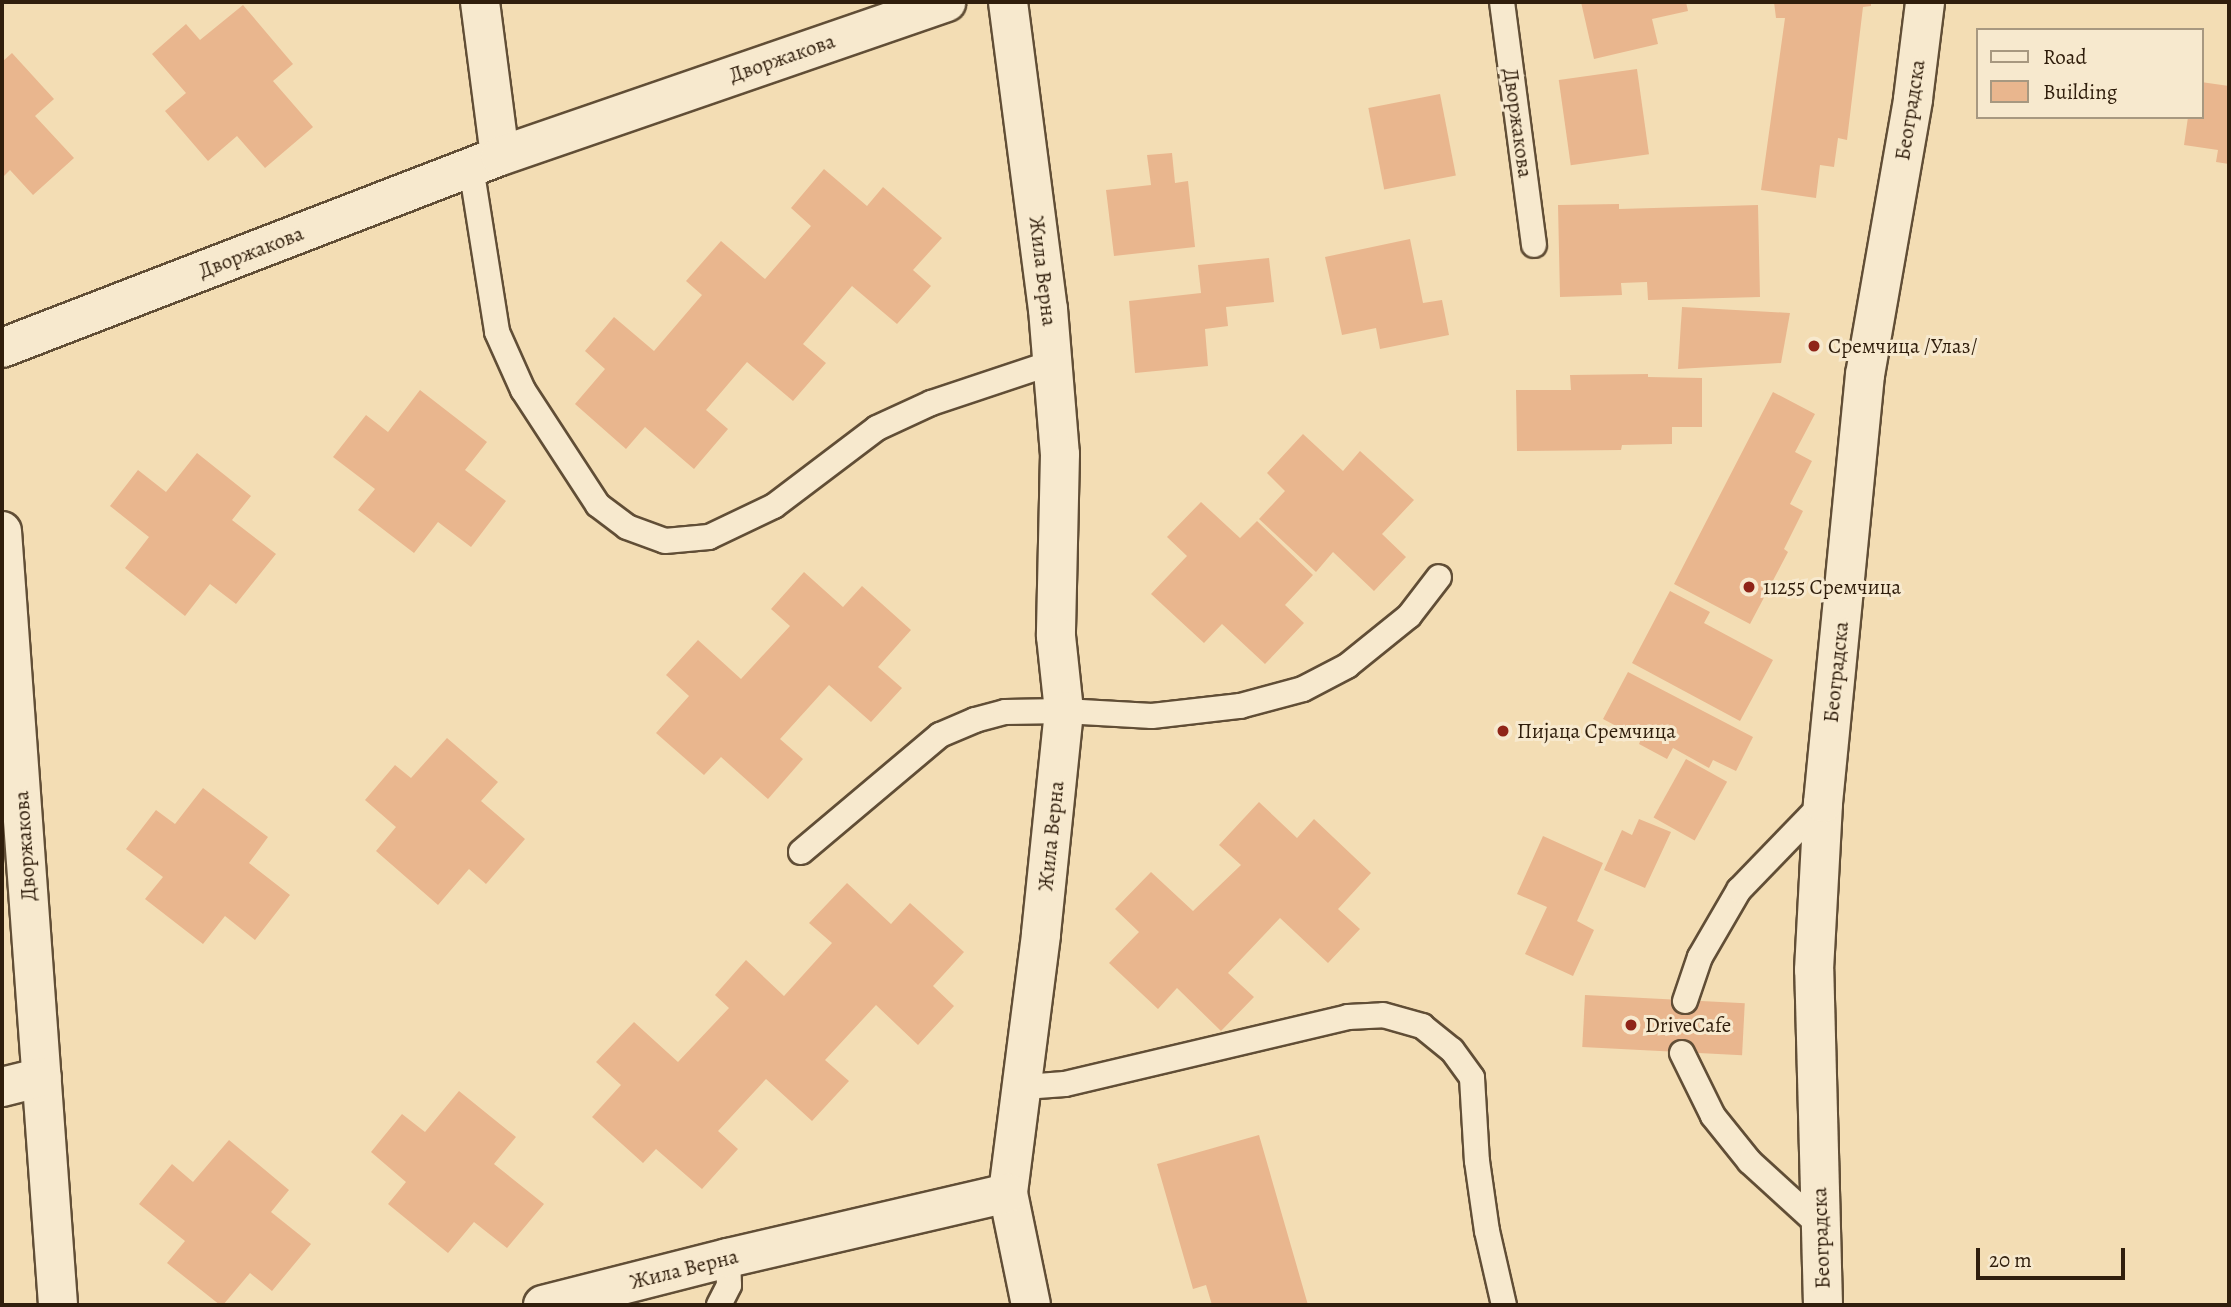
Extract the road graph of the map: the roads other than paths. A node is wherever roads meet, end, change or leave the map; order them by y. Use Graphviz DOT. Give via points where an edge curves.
graph roads {
  1 [pos="480,2"];
  2 [pos="946,2"];
  3 [pos="1008,2"];
  4 [pos="1502,2"];
  5 [pos="1925,2"];
  6 [pos="486,162"];
  7 [pos="1534,245"];
  8 [pos="2,348"];
  9 [pos="1054,362"];
  10 [pos="2,539"];
  11 [pos="1439,577"];
  12 [pos="1064,711"];
  13 [pos="1823,803"];
  14 [pos="801,852"];
  15 [pos="1685,1001"];
  16 [pos="1682,1053"];
  17 [pos="42,1077"];
  18 [pos="2,1087"];
  19 [pos="1024,1087"];
  20 [pos="1008,1193"];
  21 [pos="1820,1226"];
  22 [pos="728,1258"];
  23 [pos="58,1305"];
  24 [pos="543,1305"];
  25 [pos="719,1305"];
  26 [pos="1031,1305"];
  27 [pos="1504,1305"];
  28 [pos="1823,1305"];
  1 -- 6 [label="street"];
  2 -- 6 [label="street, Дворжакова"];
  3 -- 9 [label="street, Жила Верна"];
  4 -- 7 [label="lane, Дворжакова"];
  5 -- 13 [label="street, Београдска" via="1866,375"];
  6 -- 8 [label="street, Дворжакова"];
  6 -- 9 [label="lane" via="497,332 523,390 598,505 627,527 665,541 709,537 774,506 877,428 992,380"];
  9 -- 12 [label="street, Жила Верна" via="1060,454 1056,635"];
  10 -- 17 [label="street, Дворжакова"];
  11 -- 12 [label="lane" via="1398,625 1347,666 1303,689 1240,706 1152,716"];
  12 -- 14 [label="lane" via="1005,712 940,735"];
  12 -- 19 [label="street, Жила Верна"];
  13 -- 15 [label="lane" via="1739,890 1700,957"];
  13 -- 21 [label="street, Београдска" via="1814,970"];
  16 -- 21 [label="lane" via="1721,1125 1749,1162"];
  17 -- 18 [label="street"];
  17 -- 23 [label="street, Дворжакова"];
  19 -- 20 [label="street, Жила Верна"];
  19 -- 27 [label="lane" via="1065,1084 1348,1017 1382,1015 1422,1026 1452,1050 1472,1078 1486,1231"];
  20 -- 22 [label="street, Жила Верна"];
  20 -- 26 [label="street"];
  21 -- 28 [label="street, Београдска"];
  22 -- 24 [label="street, Жила Верна"];
  22 -- 25 [label="lane" via="729,1285"];
}
